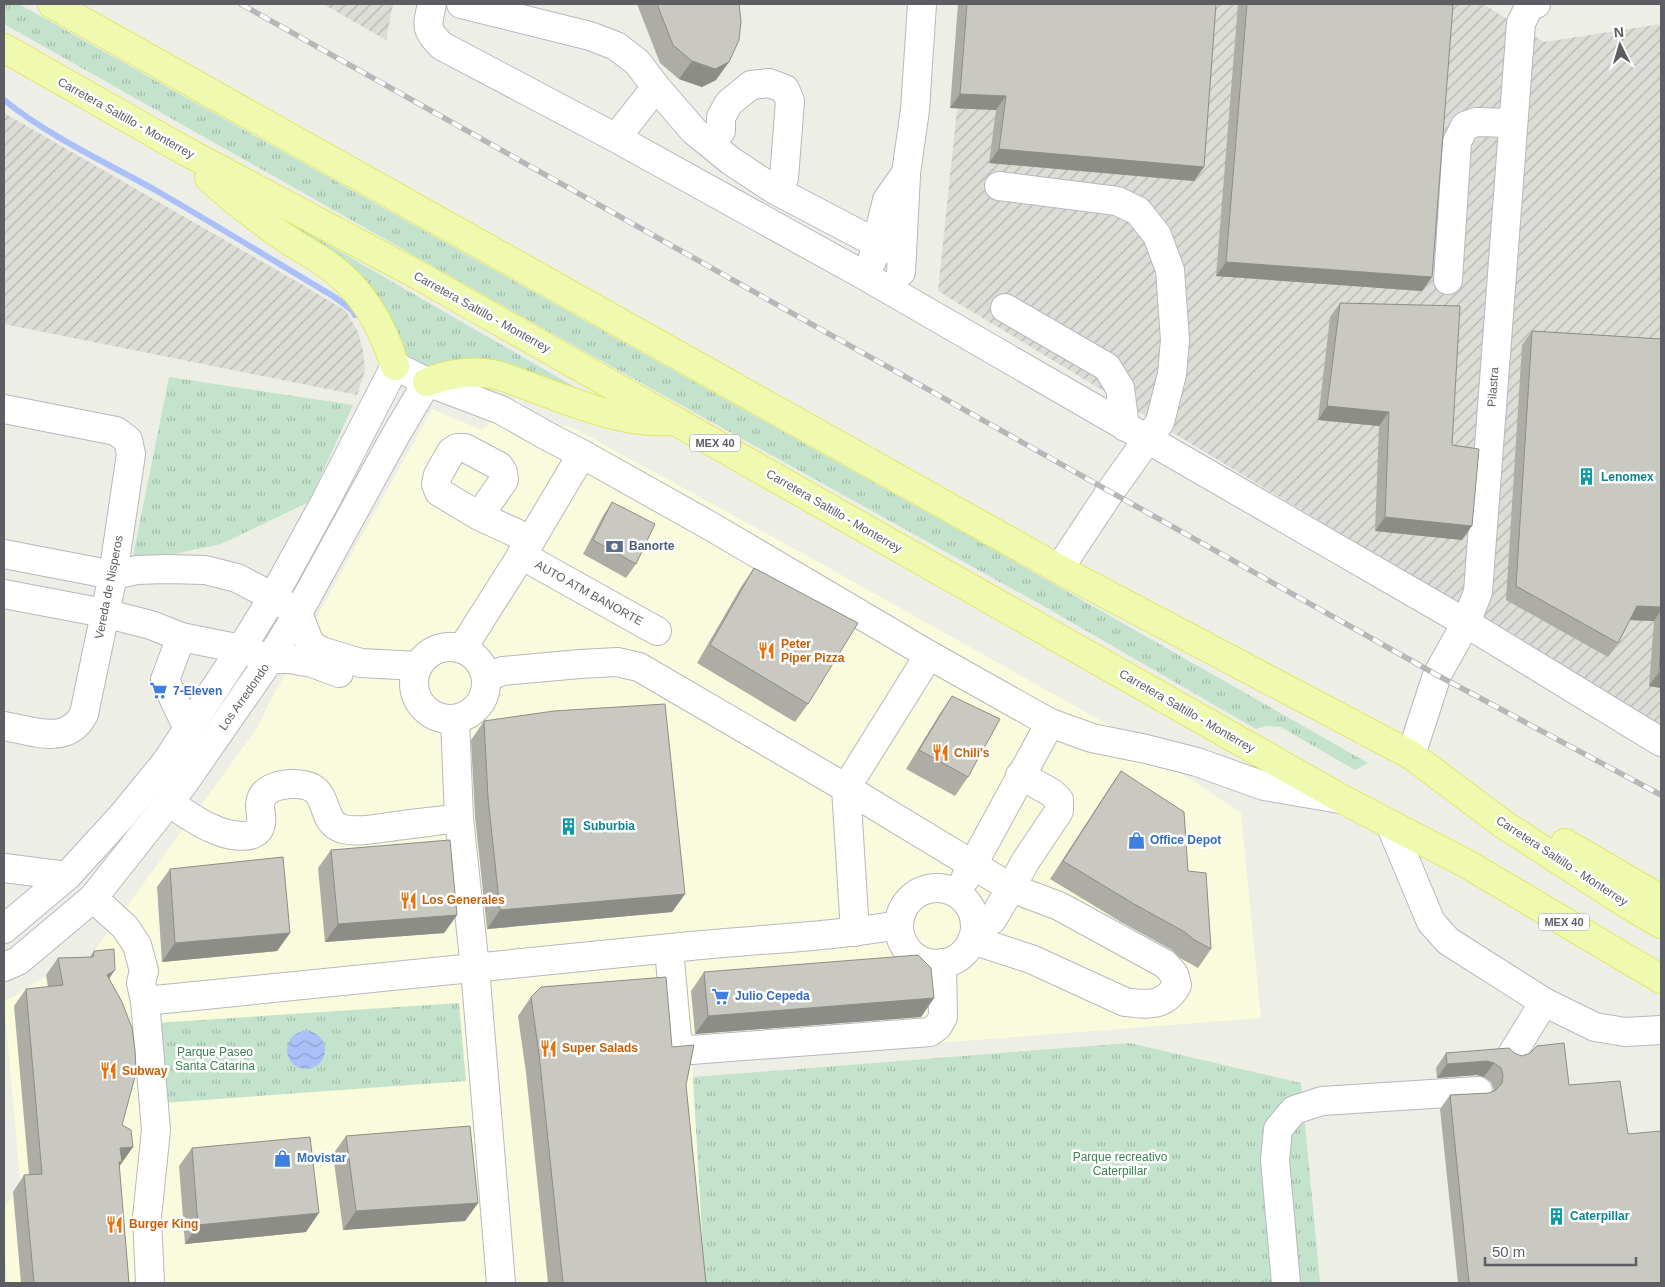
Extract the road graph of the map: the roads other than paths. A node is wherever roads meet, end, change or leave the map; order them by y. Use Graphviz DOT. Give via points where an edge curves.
graph roads {
  1 [pos="52,4"];
  2 [pos="432,4"];
  3 [pos="461,4"];
  4 [pos="922,4"];
  5 [pos="1533,6"];
  6 [pos="4,48"];
  7 [pos="656,87"];
  8 [pos="1513,123"];
  9 [pos="707,131"];
  10 [pos="616,138"];
  11 [pos="187,152"];
  12 [pos="780,184"];
  13 [pos="999,186"];
  14 [pos="890,242"];
  15 [pos="868,277"];
  16 [pos="1448,280"];
  17 [pos="900,296"];
  18 [pos="1006,308"];
  19 [pos="395,366"];
  20 [pos="428,382"];
  21 [pos="4,409"];
  22 [pos="676,421"];
  23 [pos="1136,433"];
  24 [pos="582,454"];
  25 [pos="479,516"];
  26 [pos="526,548"];
  27 [pos="4,554"];
  28 [pos="1059,569"];
  29 [pos="113,575"];
  30 [pos="4,594"];
  31 [pos="272,597"];
  32 [pos="104,613"];
  33 [pos="298,613"];
  34 [pos="1466,623"];
  35 [pos="657,631"];
  36 [pos="181,637"];
  37 [pos="241,649"];
  38 [pos="462,649"];
  39 [pos="929,655"];
  40 [pos="270,659"];
  41 [pos="416,674"];
  42 [pos="486,677"];
  43 [pos="455,719"];
  44 [pos="1050,723"];
  45 [pos="4,726"];
  46 [pos="188,729"];
  47 [pos="1661,742"];
  48 [pos="1411,755"];
  49 [pos="1020,775"];
  50 [pos="846,788"];
  51 [pos="1461,792"];
  52 [pos="1342,799"];
  53 [pos="169,802"];
  54 [pos="460,818"];
  55 [pos="1390,824"];
  56 [pos="972,863"];
  57 [pos="4,868"];
  58 [pos="67,876"];
  59 [pos="1011,888"];
  60 [pos="957,894"];
  61 [pos="1661,899"];
  62 [pos="88,903"];
  63 [pos="1661,924"];
  64 [pos="899,925"];
  65 [pos="4,929"];
  66 [pos="855,932"];
  67 [pos="974,934"];
  68 [pos="669,949"];
  69 [pos="8,957"];
  70 [pos="942,963"];
  71 [pos="474,968"];
  72 [pos="1661,979"];
  73 [pos="143,992"];
  74 [pos="1544,1002"];
  75 [pos="1661,1030"];
  76 [pos="150,1283"];
  77 [pos="502,1283"];
  78 [pos="1286,1283"];
  1 -- 28 [label="main road, Carretera Saltillo - Monterrey"];
  2 -- 10 [label="street" via="428,20 430,35 442,46"];
  3 -- 7 [label="street" via="590,36 616,46 637,62"];
  4 -- 14 [label="street" via="915,110 906,173 887,200"];
  5 -- 8 [label="street, Pilastra" via="1520,23"];
  6 -- 11 [label="main road, Carretera Saltillo - Monterrey / MEX 40"];
  7 -- 9 [label="street"];
  7 -- 10 [label="street"];
  8 -- 16 [label="street" via="1476,122 1465,126 1457,142"];
  8 -- 34 [label="street, Pilastra" via="1478,592"];
  9 -- 12 [label="street" via="731,161"];
  9 -- 12 [label="street" via="729,103 751,85 770,83 785,89 790,101"];
  10 -- 15 [label="street"];
  11 -- 19 [label="main road" via="219,187 346,280 372,310"];
  11 -- 22 [label="main road, Carretera Saltillo - Monterrey / MEX 40" via="416,274"];
  12 -- 14 [label="street"];
  13 -- 23 [label="street" via="1117,201 1138,211 1157,236 1170,270 1175,340 1172,374 1160,422"];
  14 -- 15 [label="street"];
  14 -- 17 [label="street"];
  15 -- 17 [label="street"];
  17 -- 23 [label="street"];
  18 -- 23 [label="street" via="1107,367 1120,388"];
  19 -- 20 [label="street"];
  19 -- 31 [label="street"];
  20 -- 22 [label="main road" via="464,372 492,374 618,416"];
  20 -- 24 [label="street" via="501,410"];
  20 -- 33 [label="street, Los Arredondo"];
  21 -- 29 [label="street, Vereda de Nisperos" via="116,431 128,440 131,454"];
  22 -- 52 [label="main road, Carretera Saltillo - Monterrey / MEX 40"];
  23 -- 28 [label="street"];
  23 -- 34 [label="street"];
  24 -- 26 [label="street"];
  24 -- 39 [label="street"];
  25 -- 26 [label="street, AUTO ATM BANORTE"];
  26 -- 35 [label="street, AUTO ATM BANORTE"];
  26 -- 38 [label="street"];
  27 -- 29 [label="street"];
  28 -- 48 [label="main road, Carretera Saltillo - Monterrey"];
  29 -- 31 [label="street" via="137,570 205,570 237,578"];
  29 -- 32 [label="street, Vereda de Nisperos"];
  30 -- 32 [label="street"];
  31 -- 33 [label="street"];
  31 -- 37 [label="street"];
  32 -- 36 [label="street" via="151,625"];
  32 -- 45 [label="street, Vereda de Nisperos" via="84,714 79,724 72,730 53,734"];
  33 -- 40 [label="street, Los Arredondo"];
  33 -- 41 [label="street" via="310,644 320,651"];
  34 -- 47 [label="street"];
  34 -- 48 [label="street, Pilastra" via="1437,675"];
  36 -- 37 [label="street"];
  36 -- 46 [label="street" via="165,680"];
  37 -- 40 [label="street"];
  37 -- 46 [label="street"];
  38 -- 41 [label="street" via="449,647 437,650 426,656"];
  38 -- 42 [label="street" via="482,665"];
  39 -- 44 [label="street"];
  39 -- 50 [label="street"];
  40 -- 41 [label="street" via="289,659 380,681"];
  40 -- 53 [label="street, Los Arredondo"];
  41 -- 43 [label="street" via="415,692 419,702 439,717"];
  42 -- 43 [label="street" via="484,694 476,709"];
  42 -- 50 [label="street" via="503,671 580,664 617,662 639,667"];
  43 -- 54 [label="street"];
  44 -- 49 [label="street"];
  44 -- 52 [label="street" via="1092,738 1197,762 1264,786"];
  46 -- 58 [label="street" via="121,817"];
  48 -- 51 [label="main road, Carretera Saltillo - Monterrey"];
  49 -- 56 [label="street"];
  49 -- 59 [label="street" via="1052,793 1059,800 1059,811"];
  50 -- 56 [label="street"];
  50 -- 66 [label="street"];
  51 -- 61 [label="main road" via="1513,813"];
  51 -- 63 [label="main road, Carretera Saltillo - Monterrey" via="1503,824"];
  52 -- 55 [label="main road, Carretera Saltillo - Monterrey / MEX 40"];
  53 -- 54 [label="street" via="210,828 233,836 251,835 257,831 261,824 261,797 265,791 288,784 310,786 321,795 332,823 341,828 371,830"];
  53 -- 62 [label="street, Los Arredondo"];
  54 -- 71 [label="street"];
  55 -- 72 [label="main road, Carretera Saltillo - Monterrey / MEX 40" via="1467,864"];
  55 -- 74 [label="street" via="1431,922 1448,941"];
  56 -- 59 [label="street"];
  56 -- 60 [label="street"];
  57 -- 58 [label="street"];
  58 -- 65 [label="street"];
  59 -- 67 [label="street" via="992,920"];
  59 -- 67 [label="street" via="1059,906 1165,964 1174,974 1177,985 1172,995 1154,1003 1125,1002"];
  60 -- 64 [label="street" via="947,889 924,890 906,903"];
  60 -- 67 [label="street" via="973,914"];
  62 -- 69 [label="street, Los Arredondo"];
  62 -- 73 [label="street" via="113,934 130,973"];
  64 -- 66 [label="street"];
  64 -- 70 [label="street" via="901,938 917,958 929,963"];
  66 -- 68 [label="street"];
  67 -- 70 [label="street" via="965,951"];
  68 -- 70 [label="street" via="677,1038 682,1047 691,1050 930,1032 943,1017"];
  68 -- 71 [label="street"];
  71 -- 73 [label="street"];
  71 -- 77 [label="street"];
  73 -- 76 [label="street" via="156,1130 147,1217"];
  74 -- 75 [label="street" via="1595,1027 1625,1032"];
  74 -- 78 [label="street" via="1501,1063 1476,1073 1475,1082 1489,1098 1322,1101 1294,1110 1278,1129 1275,1160"];
}
